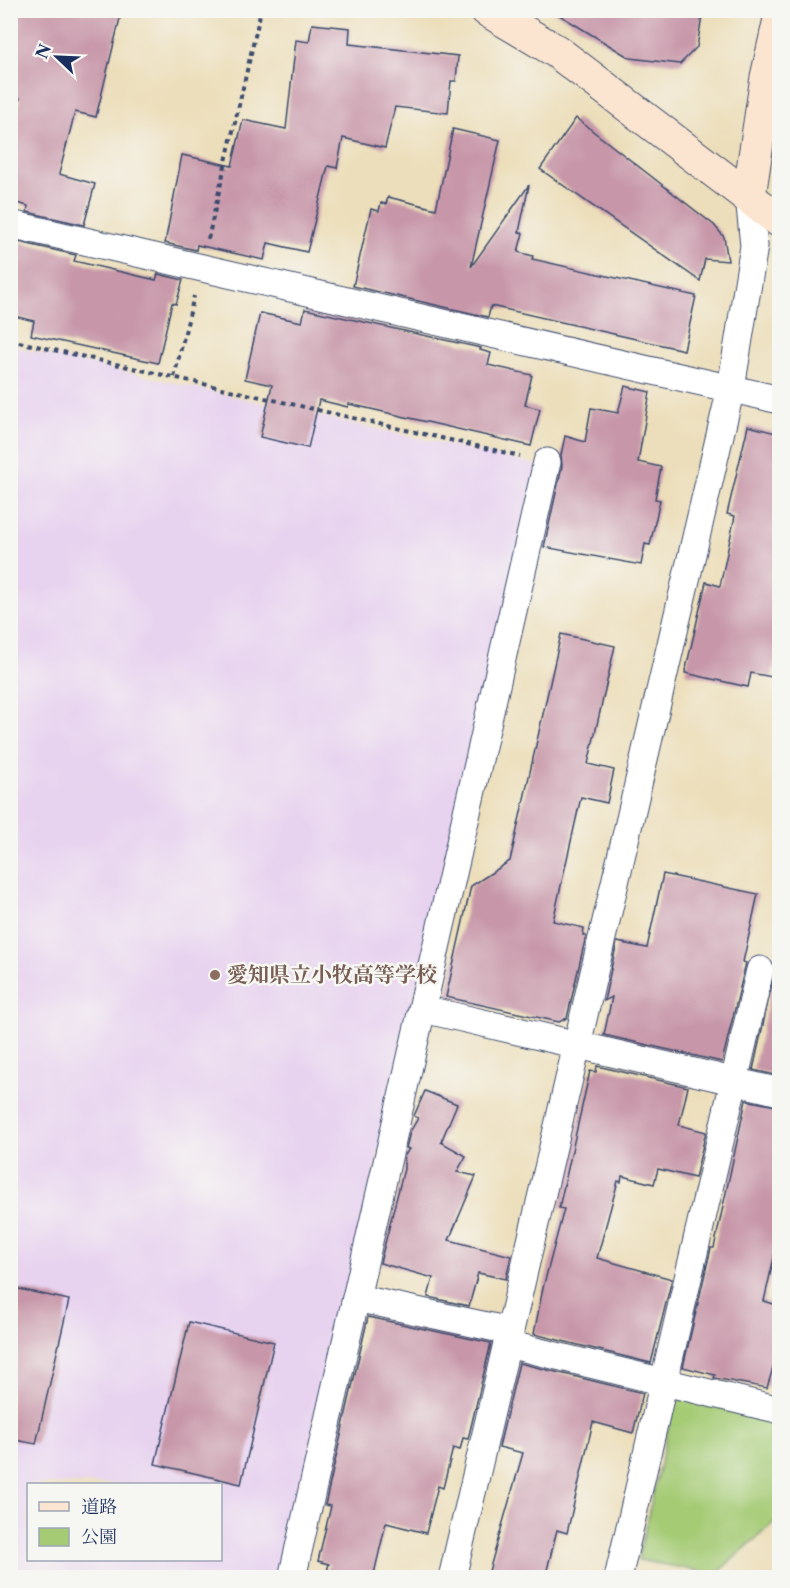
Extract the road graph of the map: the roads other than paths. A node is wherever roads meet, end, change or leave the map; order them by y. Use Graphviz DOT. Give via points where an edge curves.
graph roads {
  1 [pos="487,10"];
  2 [pos="780,19"];
  3 [pos="749,196"];
  4 [pos="780,221"];
  5 [pos="10,224"];
  6 [pos="731,388"];
  7 [pos="780,400"];
  8 [pos="547,462"];
  9 [pos="760,970"];
  10 [pos="423,1009"];
  11 [pos="576,1045"];
  12 [pos="735,1081"];
  13 [pos="780,1092"];
  14 [pos="356,1298"];
  15 [pos="508,1338"];
  16 [pos="664,1380"];
  17 [pos="780,1410"];
  18 [pos="292,1578"];
  19 [pos="452,1578"];
  20 [pos="618,1578"];
  1 -- 3 [label="street" via="556,51"];
  2 -- 3 [label="street"];
  3 -- 4 [label="street"];
  3 -- 6 [label="street" via="754,246"];
  5 -- 6 [label="street"];
  6 -- 7 [label="street"];
  6 -- 11 [label="street"];
  8 -- 10 [label="street"];
  9 -- 12 [label="street"];
  10 -- 11 [label="street"];
  10 -- 14 [label="street"];
  11 -- 12 [label="street"];
  11 -- 15 [label="street"];
  12 -- 13 [label="street"];
  12 -- 16 [label="street"];
  14 -- 15 [label="street"];
  14 -- 18 [label="street"];
  15 -- 16 [label="street"];
  15 -- 19 [label="street"];
  16 -- 17 [label="street"];
  16 -- 20 [label="street"];
}
